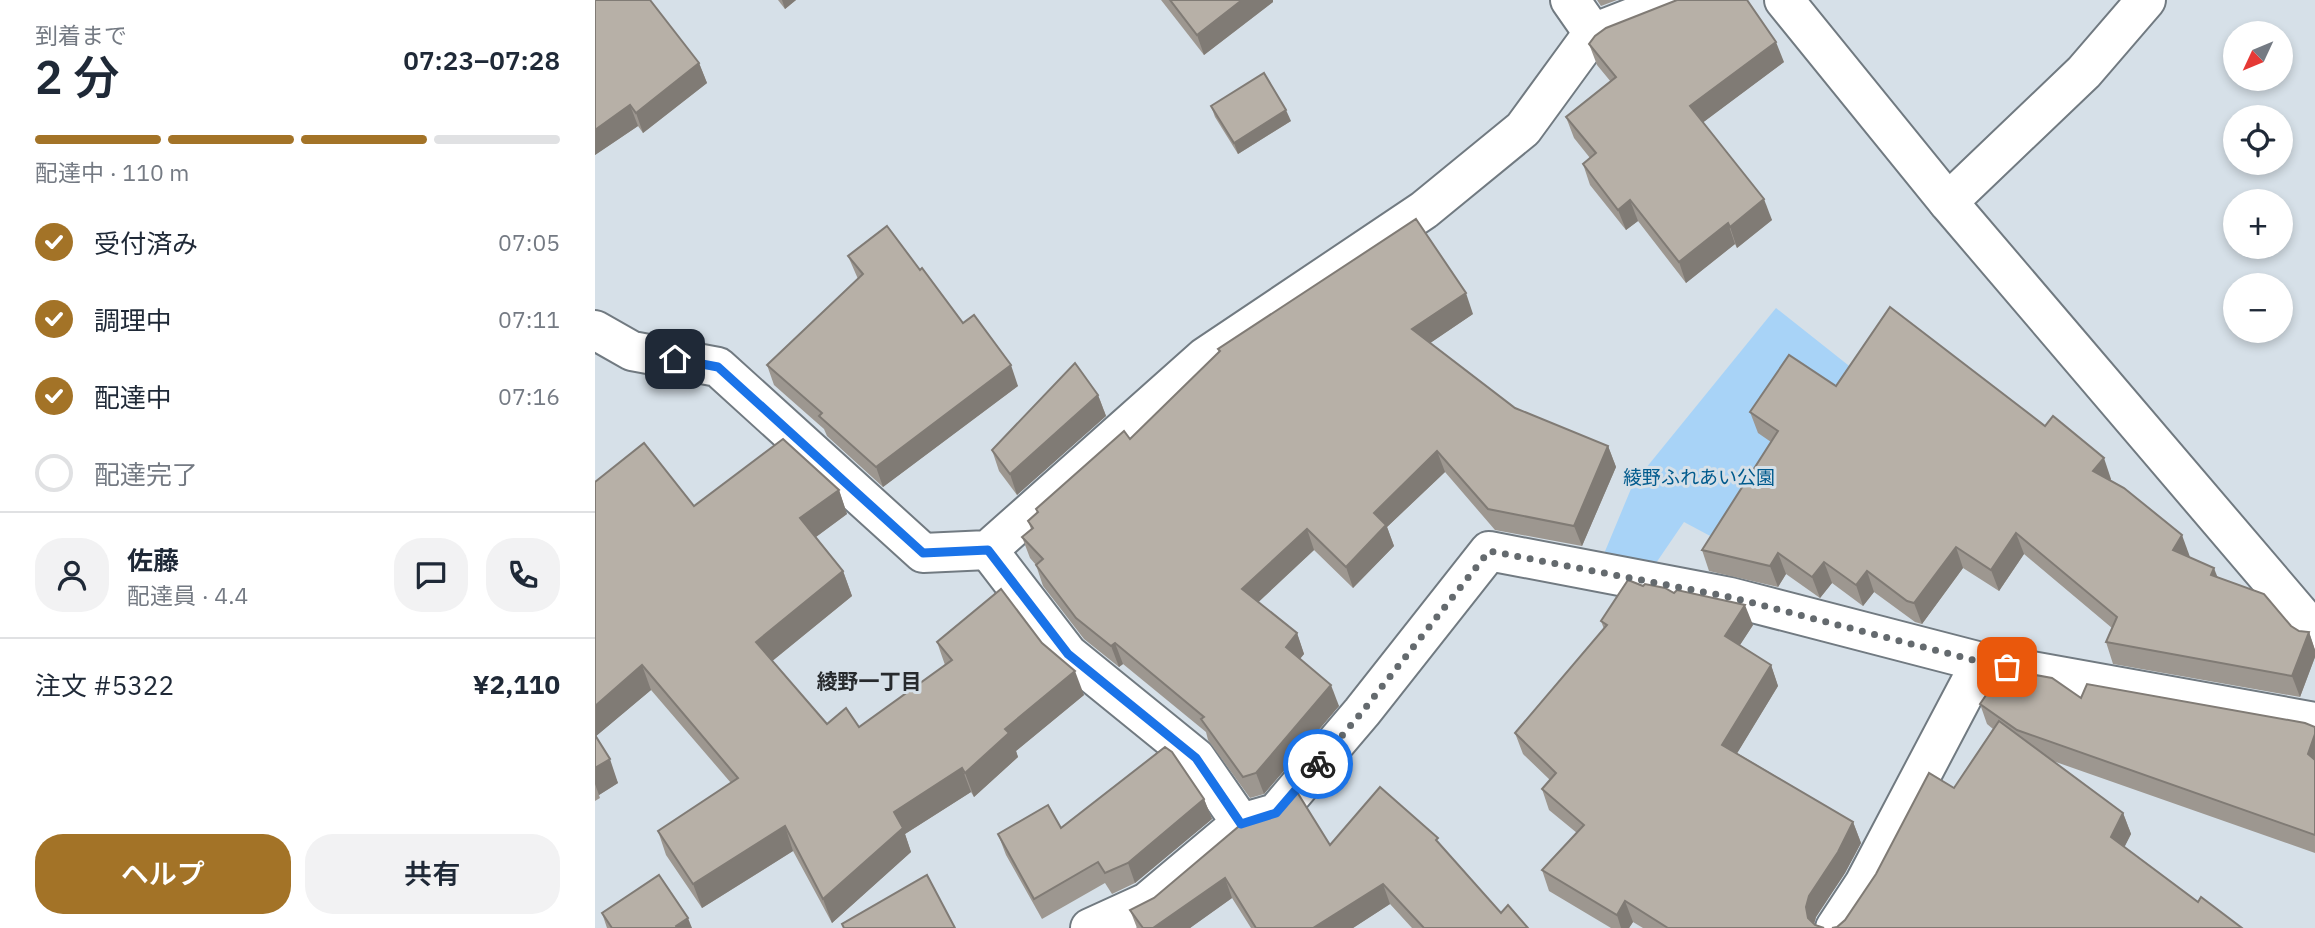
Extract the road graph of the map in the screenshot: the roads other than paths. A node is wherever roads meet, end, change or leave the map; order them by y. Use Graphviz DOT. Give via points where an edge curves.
graph roads {
  1 [pos="1570,0"];
  2 [pos="1677,0"];
  3 [pos="1784,0"];
  4 [pos="2146,0"];
  5 [pos="1593,33"];
  6 [pos="1948,202"];
  7 [pos="595,330"];
  8 [pos="988,550"];
  9 [pos="2315,632"];
  10 [pos="1981,662"];
  11 [pos="2315,722"];
  12 [pos="1241,824"];
  13 [pos="1090,928"];
  14 [pos="1835,928"];
  1 -- 5 [label="street"];
  2 -- 5 [label="street"];
  3 -- 6 [label="street"];
  4 -- 6 [label="street" via="2084,72"];
  5 -- 8 [label="street" via="1523,129 1424,210 1205,357"];
  6 -- 9 [label="street"];
  7 -- 8 [label="street" via="632,351 718,367 923,553"];
  8 -- 12 [label="street" via="1068,654 1196,758"];
  10 -- 11 [label="street"];
  10 -- 12 [label="street" via="1730,597 1489,551 1276,813"];
  10 -- 14 [label="street" via="1864,884"];
  12 -- 13 [label="street" via="1147,902"];
}
